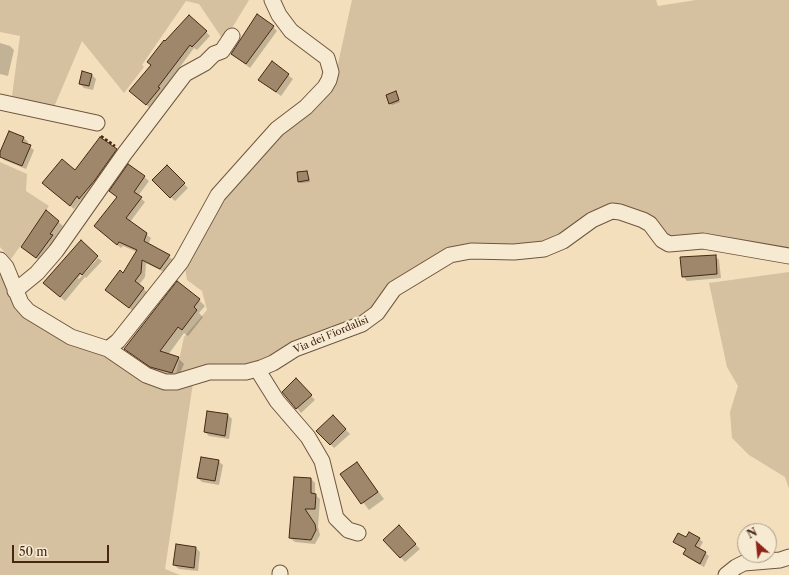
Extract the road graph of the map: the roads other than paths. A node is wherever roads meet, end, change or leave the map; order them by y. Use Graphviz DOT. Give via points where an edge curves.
graph roads {
  1 [pos="272,0"];
  2 [pos="232,36"];
  3 [pos="0,102"];
  4 [pos="97,123"];
  5 [pos="789,256"];
  6 [pos="0,260"];
  7 [pos="15,291"];
  8 [pos="108,349"];
  9 [pos="257,369"];
  10 [pos="358,533"];
  11 [pos="789,557"];
  12 [pos="726,575"];
  1 -- 8 [label="street" via="291,31 327,58 331,72 329,80 306,107 277,129 218,195 181,262 118,341"];
  2 -- 7 [label="street" via="222,50 206,63 185,74 56,251"];
  3 -- 4 [label="street"];
  5 -- 9 [label="street, Via dei Fiordalisi" via="703,241 669,244 643,220 612,212 592,220 563,241 544,249 514,252 471,251 450,255 394,289 377,313 362,324 295,349 273,363"];
  6 -- 7 [label="street, Via dei Fiordalisi" via="8,271"];
  7 -- 8 [label="street, Via dei Fiordalisi" via="28,311 71,337"];
  8 -- 9 [label="street, Via dei Fiordalisi" via="146,375 165,382 176,382 209,372 246,372"];
  9 -- 10 [label="street" via="277,401 308,437 322,461 336,518 348,530"];
  11 -- 12 [label="street" via="744,563"];
}
